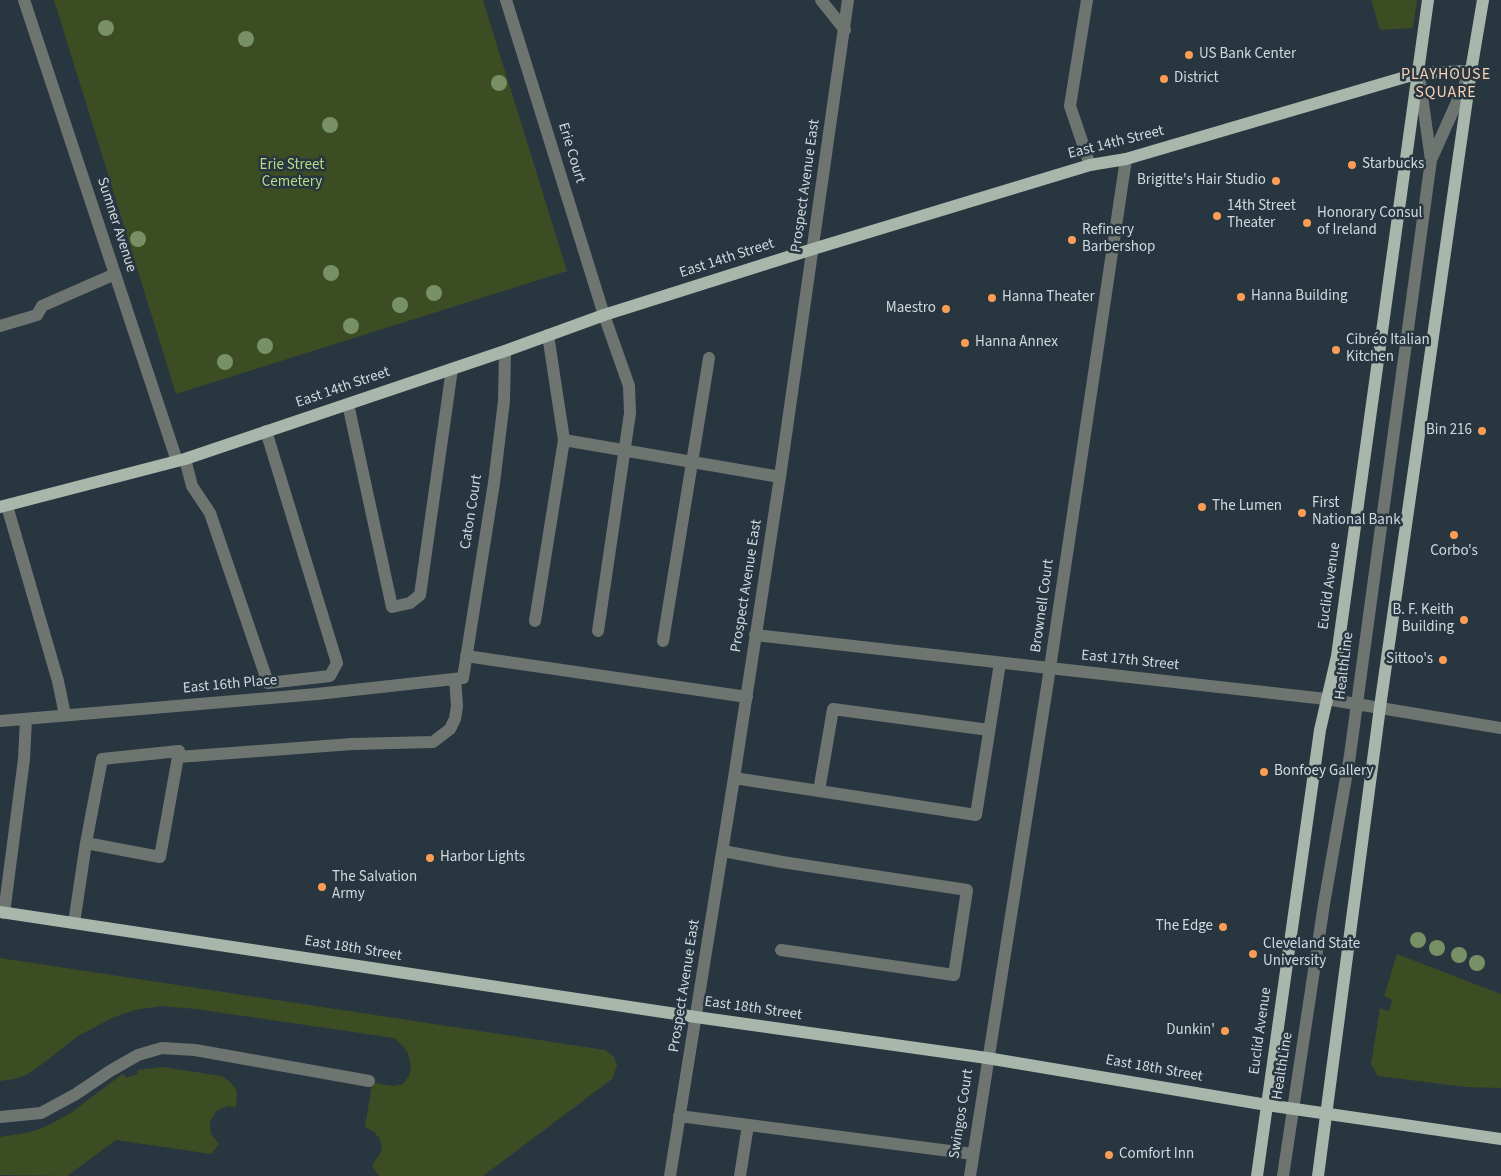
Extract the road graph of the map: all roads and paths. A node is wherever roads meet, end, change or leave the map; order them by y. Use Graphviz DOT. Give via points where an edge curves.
graph roads {
  1 [pos="24,0"];
  2 [pos="506,0"];
  3 [pos="821,0"];
  4 [pos="848,0"];
  5 [pos="1087,0"];
  6 [pos="1428,0"];
  7 [pos="1483,0"];
  8 [pos="844,30"];
  9 [pos="1471,71"];
  10 [pos="1419,73"];
  11 [pos="1126,159"];
  12 [pos="1431,160"];
  13 [pos="1090,165"];
  14 [pos="813,249"];
  15 [pos="115,274"];
  16 [pos="604,315"];
  17 [pos="0,326"];
  18 [pos="548,335"];
  19 [pos="505,351"];
  20 [pos="709,358"];
  21 [pos="452,369"];
  22 [pos="348,404"];
  23 [pos="266,431"];
  24 [pos="564,440"];
  25 [pos="625,450"];
  26 [pos="181,460"];
  27 [pos="691,462"];
  28 [pos="780,477"];
  29 [pos="3,506"];
  30 [pos="535,621"];
  31 [pos="598,631"];
  32 [pos="755,635"];
  33 [pos="663,641"];
  34 [pos="466,656"];
  35 [pos="1000,663"];
  36 [pos="1050,668"];
  37 [pos="459,678"];
  38 [pos="746,697"];
  39 [pos="1326,699"];
  40 [pos="1356,704"];
  41 [pos="1380,707"];
  42 [pos="66,715"];
  43 [pos="26,719"];
  44 [pos="0,721"];
  45 [pos="1501,728"];
  46 [pos="989,730"];
  47 [pos="178,757"];
  48 [pos="734,778"];
  49 [pos="819,791"];
  50 [pos="86,844"];
  51 [pos="723,851"];
  52 [pos="2,912"];
  53 [pos="74,924"];
  54 [pos="781,950"];
  55 [pos="696,1017"];
  56 [pos="987,1058"];
  57 [pos="369,1081"];
  58 [pos="1267,1105"];
  59 [pos="1293,1108"];
  60 [pos="1326,1112"];
  61 [pos="679,1116"];
  62 [pos="0,1117"];
  63 [pos="748,1125"];
  64 [pos="1501,1139"];
  65 [pos="973,1154"];
  66 [pos="670,1176"];
  67 [pos="740,1176"];
  68 [pos="970,1176"];
  69 [pos="1257,1176"];
  70 [pos="1283,1176"];
  71 [pos="1318,1176"];
  1 -- 15 [label="street, Sumner Avenue"];
  2 -- 16 [label="street, Erie Court"];
  3 -- 8 [label="street"];
  4 -- 8 [label="street, Prospect Avenue East"];
  5 -- 13 [label="street" via="1070,106"];
  6 -- 10 [label="main road, Euclid Avenue"];
  7 -- 9 [label="main road"];
  8 -- 14 [label="street, Prospect Avenue East"];
  9 -- 10 [label="main road, East 14th Street"];
  9 -- 12 [label="street, HealthLine"];
  9 -- 41 [label="main road"];
  10 -- 11 [label="main road, East 14th Street"];
  10 -- 12 [label="street, HealthLine"];
  10 -- 39 [label="main road, Euclid Avenue" via="1336,656"];
  11 -- 13 [label="main road, East 14th Street"];
  11 -- 36 [label="street, Brownell Court"];
  12 -- 40 [label="street, HealthLine"];
  13 -- 14 [label="main road, East 14th Street"];
  14 -- 16 [label="main road, East 14th Street"];
  14 -- 28 [label="street, Prospect Avenue East"];
  15 -- 17 [label="street" via="42,306 37,315"];
  15 -- 26 [label="street, Sumner Avenue"];
  16 -- 18 [label="main road, East 14th Street"];
  16 -- 25 [label="street, Erie Court" via="629,386 630,413"];
  18 -- 19 [label="main road, East 14th Street"];
  18 -- 24 [label="street"];
  19 -- 21 [label="main road, East 14th Street"];
  19 -- 34 [label="street, Caton Court" via="504,401 494,483"];
  20 -- 27 [label="street"];
  21 -- 22 [label="main road, East 14th Street"];
  21 -- 22 [label="street" via="420,595 410,603 392,607"];
  22 -- 23 [label="main road, East 14th Street"];
  23 -- 26 [label="main road, East 14th Street"];
  23 -- 26 [label="street, Sumner Avenue" via="337,662 330,676 268,683 210,513 192,486"];
  24 -- 25 [label="street"];
  24 -- 30 [label="street"];
  25 -- 27 [label="street"];
  25 -- 31 [label="street, Erie Court"];
  26 -- 29 [label="main road, East 14th Street"];
  27 -- 28 [label="street"];
  27 -- 33 [label="street"];
  28 -- 32 [label="street, Prospect Avenue East"];
  29 -- 42 [label="street"];
  32 -- 35 [label="street, East 17th Street"];
  32 -- 38 [label="street, Prospect Avenue East"];
  34 -- 37 [label="street, Caton Court"];
  34 -- 38 [label="street"];
  35 -- 36 [label="street, East 17th Street"];
  35 -- 46 [label="street"];
  36 -- 39 [label="street, East 17th Street"];
  36 -- 56 [label="street, Brownell Court"];
  37 -- 42 [label="street, East 16th Place" via="317,694"];
  37 -- 47 [label="street, Caton Court" via="455,719 450,729 433,742 352,744"];
  38 -- 48 [label="street, Prospect Avenue East"];
  39 -- 40 [label="street, East 17th Street"];
  39 -- 58 [label="main road, Euclid Avenue"];
  40 -- 41 [label="street, East 17th Street"];
  40 -- 59 [label="street, HealthLine"];
  41 -- 45 [label="street, East 17th Street"];
  41 -- 60 [label="main road"];
  42 -- 43 [label="street, East 16th Place"];
  43 -- 44 [label="street, East 16th Place"];
  43 -- 52 [label="street" via="24,759"];
  46 -- 49 [label="street" via="833,709"];
  46 -- 49 [label="street" via="976,815"];
  47 -- 50 [label="street, Caton Court" via="179,751 102,759"];
  47 -- 50 [label="street" via="160,857"];
  48 -- 49 [label="street"];
  48 -- 51 [label="street, Prospect Avenue East"];
  50 -- 53 [label="street"];
  51 -- 54 [label="street" via="967,890 954,975"];
  51 -- 55 [label="street, Prospect Avenue East"];
  52 -- 53 [label="main road, East 18th Street"];
  53 -- 55 [label="main road, East 18th Street"];
  55 -- 56 [label="main road, East 18th Street"];
  55 -- 61 [label="street, Prospect Avenue East"];
  56 -- 58 [label="main road, East 18th Street"];
  56 -- 65 [label="street, Swingos Court"];
  57 -- 62 [label="street" via="194,1050 162,1048 138,1055 110,1070 41,1113"];
  58 -- 59 [label="main road, East 18th Street"];
  58 -- 69 [label="main road, Euclid Avenue"];
  59 -- 60 [label="main road, East 18th Street"];
  59 -- 70 [label="street, HealthLine"];
  60 -- 64 [label="main road, East 18th Street"];
  60 -- 71 [label="main road"];
  61 -- 63 [label="street"];
  61 -- 66 [label="street, Prospect Avenue East"];
  63 -- 65 [label="street"];
  63 -- 67 [label="street"];
  65 -- 68 [label="street, Swingos Court"];
}
